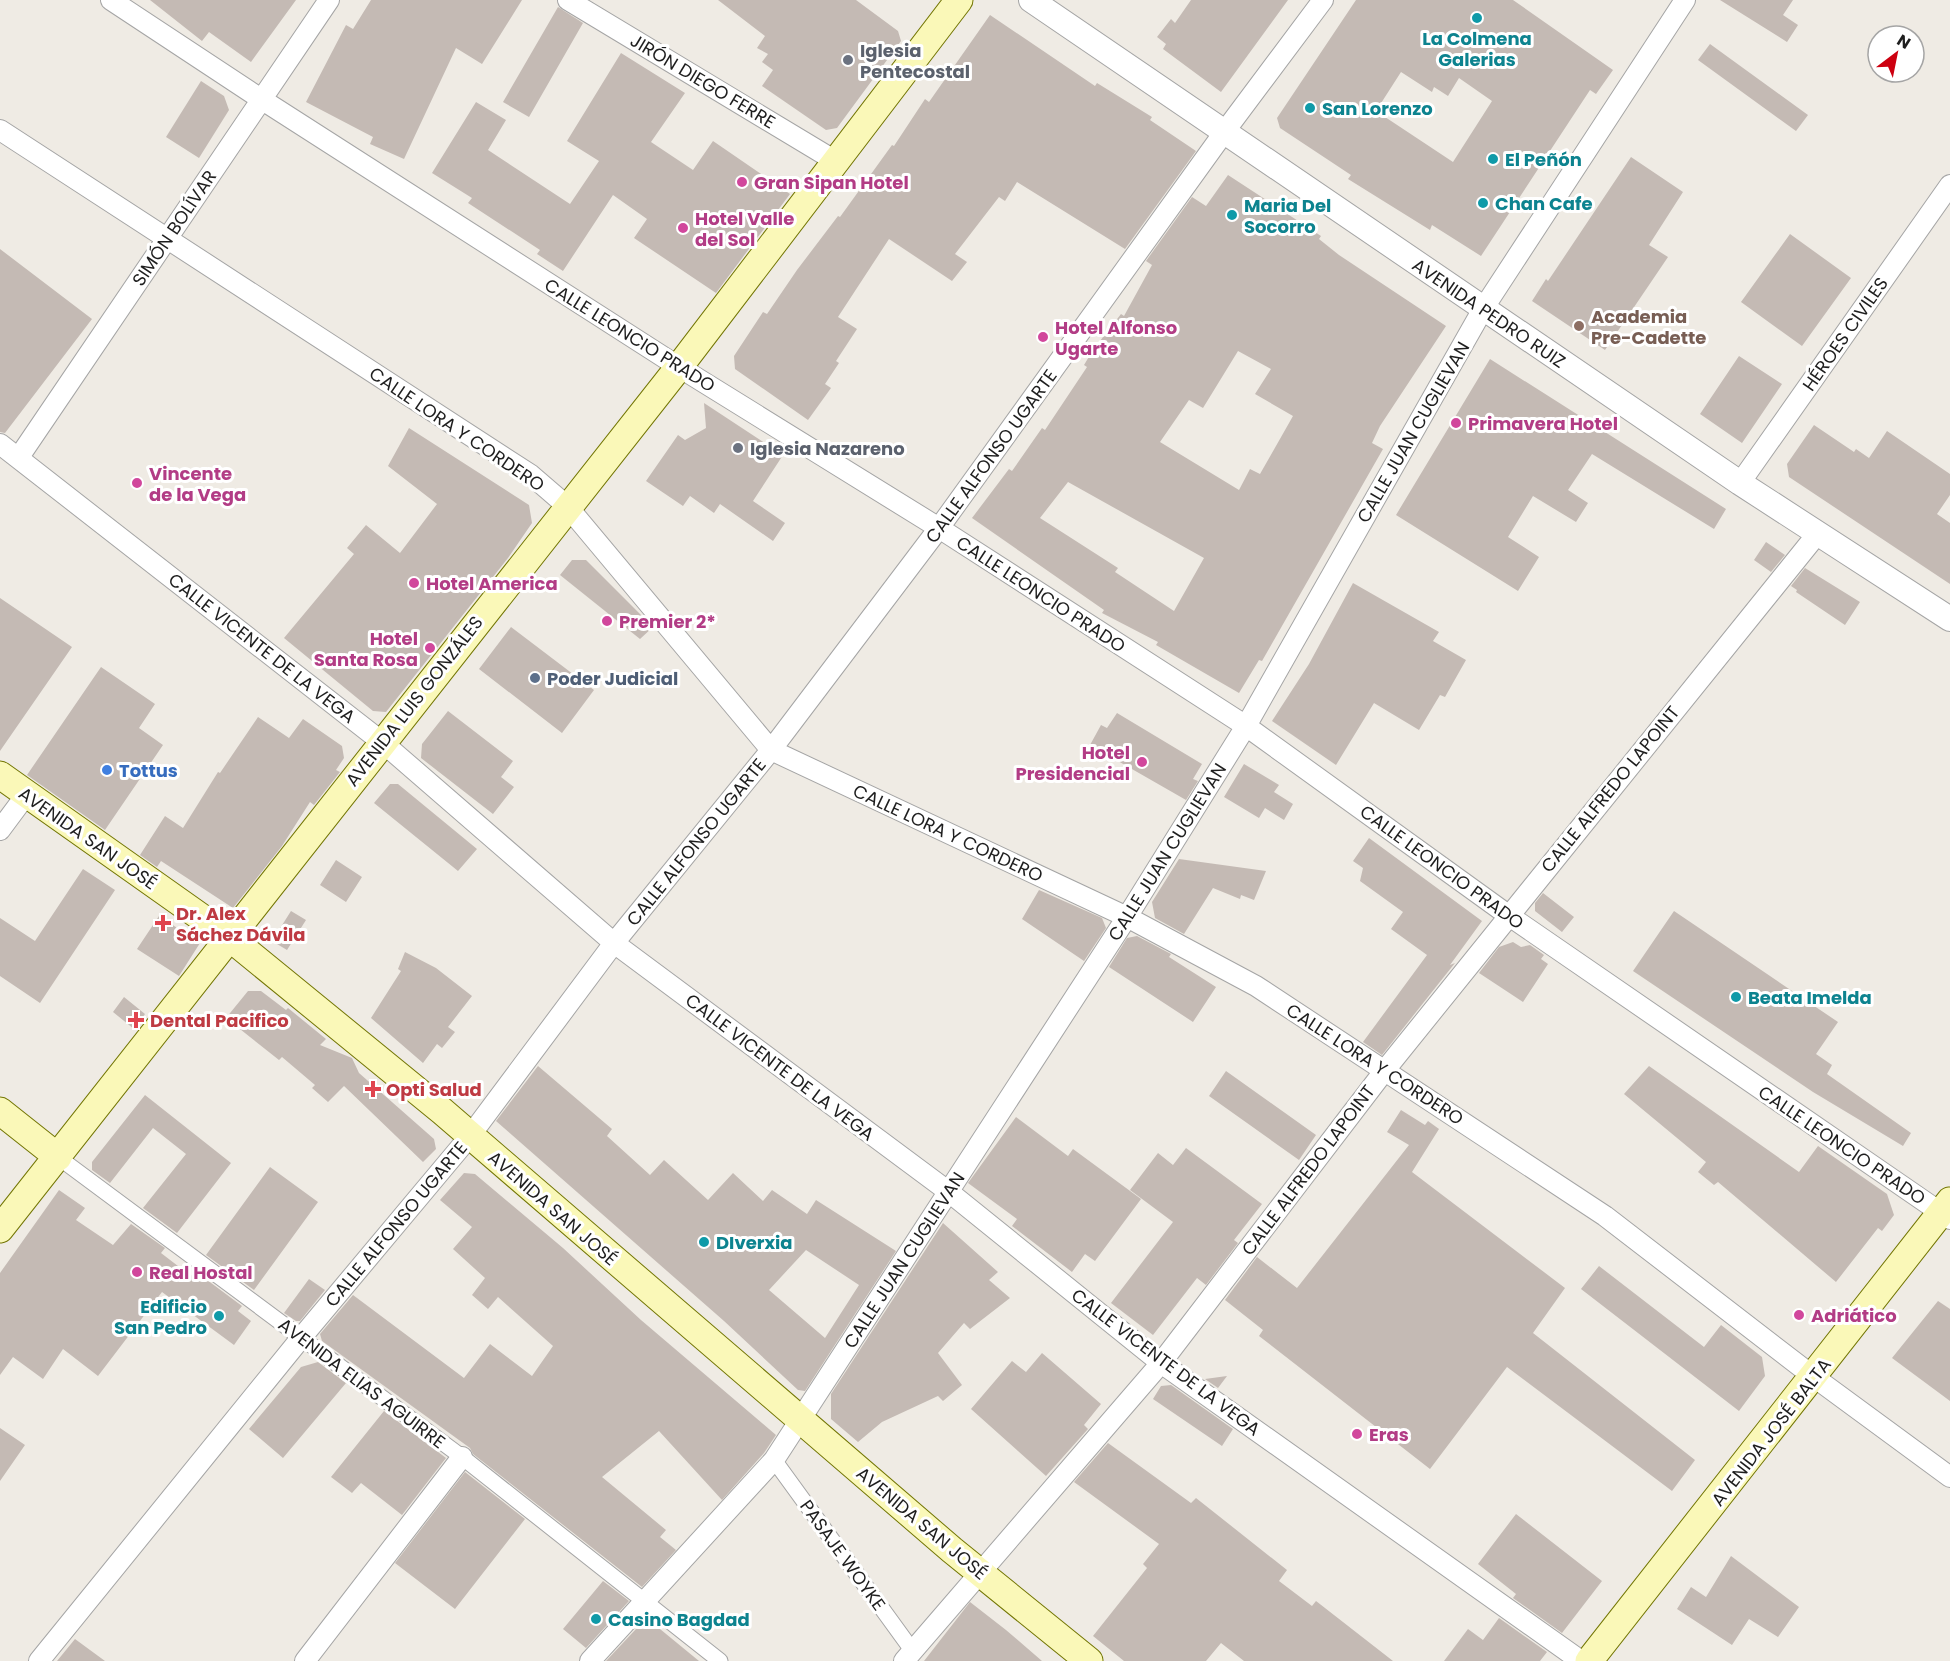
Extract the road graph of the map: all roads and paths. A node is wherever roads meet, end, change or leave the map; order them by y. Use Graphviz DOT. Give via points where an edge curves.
graph roads {
  1 [pos="111,0"];
  2 [pos="329,0"];
  3 [pos="568,0"];
  4 [pos="958,0"];
  5 [pos="1031,0"];
  6 [pos="1323,0"];
  7 [pos="1685,0"];
  8 [pos="261,99"];
  9 [pos="0,130"];
  10 [pos="1225,131"];
  11 [pos="837,162"];
  12 [pos="1950,185"];
  13 [pos="168,238"];
  14 [pos="1483,309"];
  15 [pos="679,367"];
  16 [pos="0,444"];
  17 [pos="19,457"];
  18 [pos="1740,483"];
  19 [pos="567,506"];
  20 [pos="939,528"];
  21 [pos="1818,533"];
  22 [pos="1950,619"];
  23 [pos="1246,726"];
  24 [pos="382,742"];
  25 [pos="771,750"];
  26 [pos="0,775"];
  27 [pos="26,795"];
  28 [pos="0,830"];
  29 [pos="1508,915"];
  30 [pos="1127,917"];
  31 [pos="230,937"];
  32 [pos="614,943"];
  33 [pos="1385,1070"];
  34 [pos="0,1111"];
  35 [pos="470,1136"];
  36 [pos="58,1157"];
  37 [pos="949,1192"];
  38 [pos="1947,1211"];
  39 [pos="0,1229"];
  40 [pos="301,1338"];
  41 [pos="1161,1363"];
  42 [pos="1814,1377"];
  43 [pos="800,1419"];
  44 [pos="462,1458"];
  45 [pos="774,1460"];
  46 [pos="1950,1477"];
  47 [pos="981,1573"];
  48 [pos="644,1601"];
  49 [pos="908,1655"];
  50 [pos="39,1661"];
  51 [pos="305,1661"];
  52 [pos="590,1661"];
  53 [pos="720,1661"];
  54 [pos="1089,1661"];
  55 [pos="1581,1661"];
  56 [pos="1589,1661"];
  1 -- 8 [label="street, CALLE LEONCIO PRADO"];
  2 -- 8 [label="street, SIMÓN BOLÍVAR"];
  3 -- 11 [label="street, JIRÓN DIEGO FERRE"];
  4 -- 11 [label="main road, AVENIDA LUIS GONZÁLES"];
  5 -- 10 [label="street, AVENIDA PEDRO RUIZ"];
  6 -- 10 [label="street, CALLE ALFONSO UGARTE"];
  7 -- 14 [label="street, CALLE JUAN CUGLIEVAN"];
  8 -- 13 [label="street, SIMÓN BOLÍVAR"];
  8 -- 15 [label="street, CALLE LEONCIO PRADO"];
  9 -- 13 [label="street, CALLE LORA Y CORDERO"];
  10 -- 14 [label="street, AVENIDA PEDRO RUIZ"];
  10 -- 20 [label="street, CALLE ALFONSO UGARTE"];
  11 -- 15 [label="main road, AVENIDA LUIS GONZÁLES"];
  12 -- 18 [label="street, HÉROES CIVILES"];
  13 -- 17 [label="street, SIMÓN BOLÍVAR"];
  13 -- 19 [label="street, CALLE LORA Y CORDERO" via="531,475"];
  14 -- 18 [label="street, AVENIDA PEDRO RUIZ"];
  14 -- 23 [label="street, CALLE JUAN CUGLIEVAN"];
  15 -- 19 [label="main road, AVENIDA LUIS GONZÁLES"];
  15 -- 20 [label="street, CALLE LEONCIO PRADO"];
  16 -- 17 [label="street, CALLE VICENTE DE LA VEGA"];
  17 -- 24 [label="street, CALLE VICENTE DE LA VEGA"];
  18 -- 21 [label="street, AVENIDA PEDRO RUIZ"];
  19 -- 24 [label="main road, AVENIDA LUIS GONZÁLES"];
  19 -- 25 [label="street, CALLE LORA Y CORDERO"];
  20 -- 23 [label="street, CALLE LEONCIO PRADO"];
  20 -- 25 [label="street, CALLE ALFONSO UGARTE"];
  21 -- 22 [label="street, AVENIDA PEDRO RUIZ"];
  21 -- 29 [label="street, CALLE ALFREDO LAPOINT"];
  23 -- 29 [label="street, CALLE LEONCIO PRADO"];
  23 -- 30 [label="street, CALLE JUAN CUGLIEVAN"];
  24 -- 31 [label="main road, AVENIDA LUIS GONZÁLES"];
  24 -- 32 [label="street, CALLE VICENTE DE LA VEGA"];
  25 -- 30 [label="street, CALLE LORA Y CORDERO"];
  25 -- 32 [label="street, CALLE ALFONSO UGARTE"];
  26 -- 27 [label="main road, AVENIDA SAN JOSÉ"];
  27 -- 28 [label="street"];
  27 -- 31 [label="main road, AVENIDA SAN JOSÉ"];
  29 -- 33 [label="street, CALLE ALFREDO LAPOINT"];
  29 -- 38 [label="street, CALLE LEONCIO PRADO"];
  30 -- 33 [label="street, CALLE LORA Y CORDERO" via="1256,986"];
  30 -- 37 [label="street, CALLE JUAN CUGLIEVAN"];
  31 -- 35 [label="main road, AVENIDA SAN JOSÉ"];
  31 -- 36 [label="main road, AVENIDA LUIS GONZÁLES"];
  32 -- 35 [label="street, CALLE ALFONSO UGARTE"];
  32 -- 37 [label="street, CALLE VICENTE DE LA VEGA"];
  33 -- 41 [label="street, CALLE ALFREDO LAPOINT"];
  33 -- 42 [label="street, CALLE LORA Y CORDERO" via="1605,1216"];
  34 -- 36 [label="main road, AVENIDA ELIAS AGUIRRE"];
  35 -- 40 [label="street, CALLE ALFONSO UGARTE"];
  35 -- 43 [label="main road, AVENIDA SAN JOSÉ"];
  36 -- 39 [label="main road, AVENIDA LUIS GONZÁLES"];
  36 -- 40 [label="street, AVENIDA ELIAS AGUIRRE"];
  37 -- 41 [label="street, CALLE VICENTE DE LA VEGA"];
  37 -- 43 [label="street, CALLE JUAN CUGLIEVAN"];
  38 -- 42 [label="main road, AVENIDA JOSÉ BALTA"];
  40 -- 44 [label="street, AVENIDA ELIAS AGUIRRE"];
  40 -- 50 [label="street, CALLE ALFONSO UGARTE"];
  41 -- 47 [label="street, CALLE ALFREDO LAPOINT"];
  41 -- 55 [label="street, CALLE VICENTE DE LA VEGA"];
  42 -- 46 [label="street, CALLE LORA Y CORDERO"];
  42 -- 56 [label="main road, AVENIDA JOSÉ BALTA"];
  43 -- 45 [label="street, CALLE JUAN CUGLIEVAN"];
  43 -- 47 [label="main road, AVENIDA SAN JOSÉ"];
  44 -- 48 [label="street, AVENIDA ELIAS AGUIRRE"];
  44 -- 51 [label="street"];
  45 -- 48 [label="street, CALLE JUAN CUGLIEVAN"];
  45 -- 49 [label="street, PASAJE WOYKE"];
  47 -- 49 [label="street, CALLE ALFREDO LAPOINT"];
  47 -- 54 [label="main road, AVENIDA SAN JOSÉ"];
  48 -- 52 [label="street, CALLE JUAN CUGLIEVAN"];
  48 -- 53 [label="street, AVENIDA ELIAS AGUIRRE"];
}
